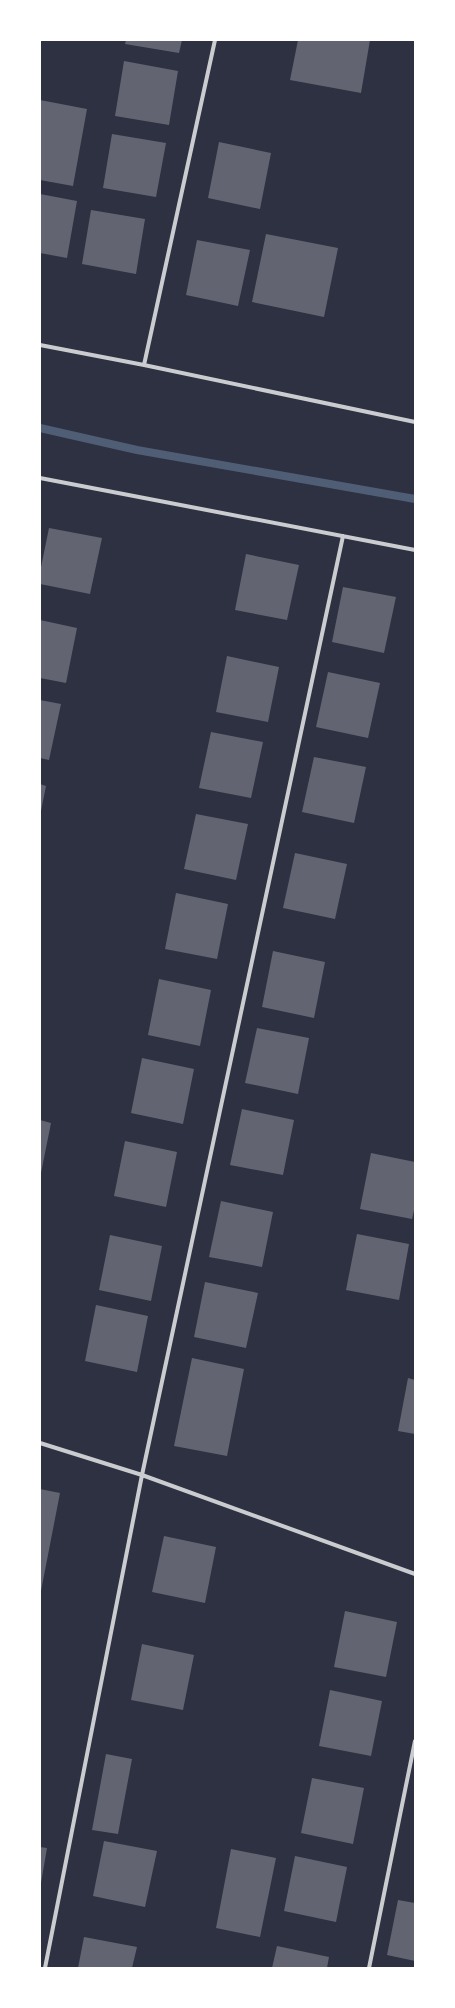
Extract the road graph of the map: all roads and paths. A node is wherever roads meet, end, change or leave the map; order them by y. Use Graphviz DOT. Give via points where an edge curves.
graph roads {
  1 [pos="215,40"];
  2 [pos="40,345"];
  3 [pos="144,365"];
  4 [pos="415,422"];
  5 [pos="40,478"];
  6 [pos="343,536"];
  7 [pos="415,550"];
  8 [pos="40,1443"];
  9 [pos="142,1475"];
  10 [pos="415,1574"];
  11 [pos="415,1741"];
  12 [pos="45,1968"];
  13 [pos="369,1968"];
  1 -- 3 [label="street"];
  2 -- 3 [label="street"];
  3 -- 4 [label="street"];
  5 -- 6 [label="street"];
  6 -- 7 [label="street"];
  6 -- 9 [label="street"];
  8 -- 9 [label="street"];
  9 -- 10 [label="street"];
  9 -- 12 [label="street"];
  11 -- 13 [label="street"];
}
